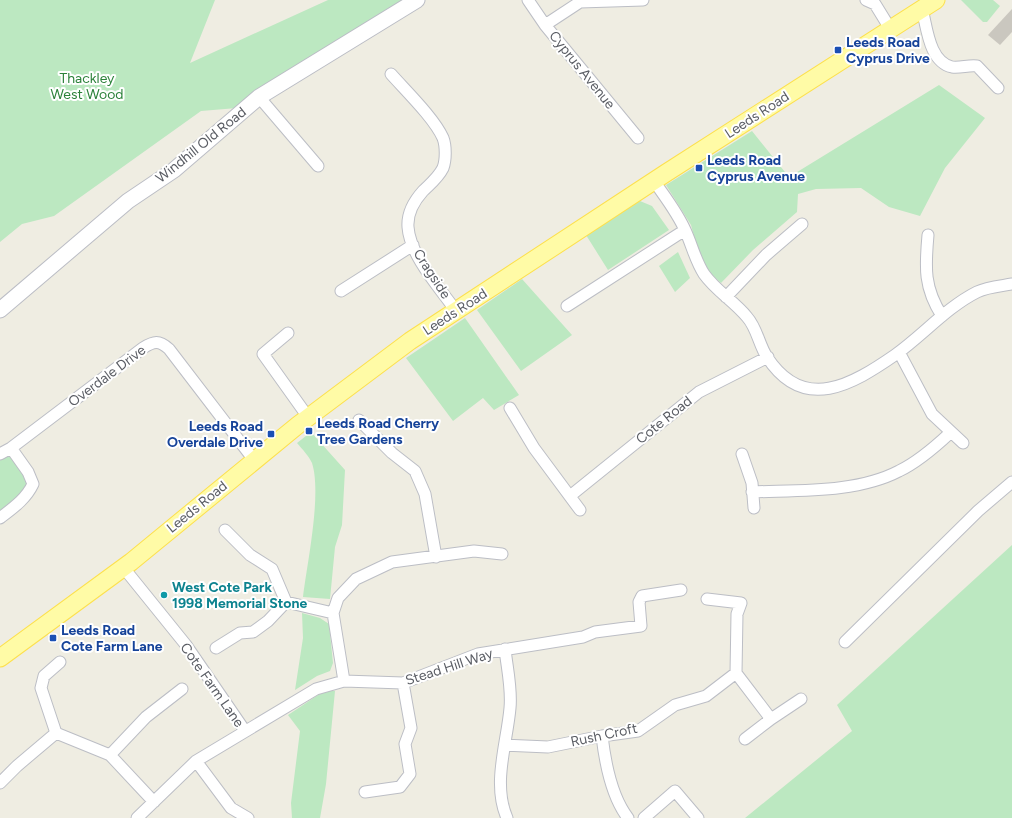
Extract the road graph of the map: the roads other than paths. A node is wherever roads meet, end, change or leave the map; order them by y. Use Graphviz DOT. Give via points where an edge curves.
graph roads {
  1 [pos="417,0"];
  2 [pos="528,0"];
  3 [pos="643,0"];
  4 [pos="866,0"];
  5 [pos="931,3"];
  6 [pos="545,25"];
  7 [pos="891,30"];
  8 [pos="391,74"];
  9 [pos="998,88"];
  10 [pos="260,97"];
  11 [pos="638,138"];
  12 [pos="318,166"];
  13 [pos="654,181"];
  14 [pos="802,224"];
  15 [pos="685,230"];
  16 [pos="928,235"];
  17 [pos="413,245"];
  18 [pos="1012,284"];
  19 [pos="341,291"];
  20 [pos="726,297"];
  21 [pos="567,306"];
  22 [pos="0,310"];
  23 [pos="456,311"];
  24 [pos="942,316"];
  25 [pos="288,333"];
  26 [pos="899,352"];
  27 [pos="768,357"];
  28 [pos="510,408"];
  29 [pos="308,418"];
  30 [pos="359,420"];
  31 [pos="950,433"];
  32 [pos="963,442"];
  33 [pos="11,448"];
  34 [pos="0,454"];
  35 [pos="742,454"];
  36 [pos="254,460"];
  37 [pos="1012,482"];
  38 [pos="752,492"];
  39 [pos="570,496"];
  40 [pos="754,508"];
  41 [pos="580,510"];
  42 [pos="0,518"];
  43 [pos="224,530"];
  44 [pos="502,554"];
  45 [pos="436,557"];
  46 [pos="123,567"];
  47 [pos="681,590"];
  48 [pos="707,599"];
  49 [pos="286,602"];
  50 [pos="333,613"];
  51 [pos="845,642"];
  52 [pos="216,648"];
  53 [pos="505,649"];
  54 [pos="0,658"];
  55 [pos="60,662"];
  56 [pos="736,673"];
  57 [pos="344,681"];
  58 [pos="403,683"];
  59 [pos="182,689"];
  60 [pos="801,699"];
  61 [pos="771,720"];
  62 [pos="245,731"];
  63 [pos="56,733"];
  64 [pos="602,736"];
  65 [pos="745,739"];
  66 [pos="505,745"];
  67 [pos="110,755"];
  68 [pos="196,761"];
  69 [pos="0,784"];
  70 [pos="365,792"];
  71 [pos="154,802"];
  72 [pos="137,818"];
  73 [pos="248,818"];
  74 [pos="507,818"];
  75 [pos="628,818"];
  76 [pos="644,818"];
  77 [pos="698,818"];
  1 -- 10 [label="street, Windhill Old Road"];
  2 -- 6 [label="street, Cyprus Avenue"];
  3 -- 6 [label="street" via="580,2"];
  4 -- 7 [label="street" via="875,4"];
  5 -- 7 [label="main road, Leeds Road"];
  5 -- 9 [label="street" via="934,52 940,60 950,66 977,66"];
  6 -- 11 [label="street, Cyprus Avenue"];
  7 -- 13 [label="main road, Leeds Road"];
  8 -- 17 [label="street, Cragside" via="437,128 443,139 443,167 437,178 416,199 410,213 408,226"];
  10 -- 12 [label="street"];
  10 -- 22 [label="street, Windhill Old Road" via="174,170 123,205"];
  13 -- 15 [label="street"];
  13 -- 23 [label="main road, Leeds Road"];
  14 -- 20 [label="street" via="766,254"];
  15 -- 20 [label="street" via="696,262"];
  15 -- 21 [label="street"];
  16 -- 24 [label="street" via="926,280 931,297"];
  17 -- 19 [label="street"];
  17 -- 23 [label="street, Cragside" via="419,258"];
  18 -- 24 [label="street" via="977,292"];
  20 -- 27 [label="street" via="748,317"];
  23 -- 29 [label="main road, Leeds Road" via="410,341"];
  24 -- 26 [label="street"];
  25 -- 29 [label="street" via="262,354"];
  26 -- 27 [label="street" via="849,383 826,389 810,389 795,384 780,373"];
  26 -- 31 [label="street" via="928,408"];
  27 -- 39 [label="street, Cote Road" via="699,392"];
  28 -- 39 [label="street" via="534,448"];
  29 -- 36 [label="main road, Leeds Road"];
  30 -- 45 [label="street" via="392,453 415,471 425,494"];
  31 -- 32 [label="street"];
  31 -- 38 [label="street" via="913,463 871,482 814,489"];
  33 -- 34 [label="street"];
  33 -- 36 [label="street, Overdale Drive" via="143,348 153,342 161,342"];
  33 -- 42 [label="street" via="33,484 17,506"];
  35 -- 38 [label="street"];
  36 -- 46 [label="main road, Leeds Road"];
  37 -- 51 [label="street" via="978,511"];
  38 -- 40 [label="street"];
  39 -- 41 [label="street"];
  43 -- 49 [label="street" via="250,555 272,569"];
  44 -- 45 [label="street" via="474,551"];
  45 -- 50 [label="street" via="392,562 356,579 338,598"];
  46 -- 54 [label="main road, Leeds Road"];
  46 -- 62 [label="street, Cote Farm Lane" via="186,645"];
  47 -- 53 [label="street, Stead Hill Way" via="642,596 639,602 641,626"];
  48 -- 56 [label="street" via="741,603 736,614"];
  49 -- 50 [label="street"];
  49 -- 52 [label="street" via="253,632 240,633"];
  50 -- 57 [label="street"];
  53 -- 58 [label="street, Stead Hill Way" via="478,654"];
  53 -- 66 [label="street" via="510,706"];
  55 -- 63 [label="street" via="44,676 41,688"];
  56 -- 61 [label="street"];
  56 -- 64 [label="street, Rush Croft" via="706,696 675,705 638,731"];
  57 -- 58 [label="street, Stead Hill Way"];
  57 -- 62 [label="street, Stead Hill Way" via="316,689"];
  58 -- 70 [label="street" via="411,728 405,744 410,774 400,787"];
  59 -- 67 [label="street" via="146,716"];
  60 -- 61 [label="street"];
  61 -- 65 [label="street"];
  62 -- 68 [label="street, Cote Farm Lane"];
  63 -- 67 [label="street"];
  63 -- 69 [label="street" via="16,766"];
  64 -- 66 [label="street, Rush Croft" via="548,747"];
  64 -- 75 [label="street" via="605,765 622,811"];
  66 -- 74 [label="street" via="500,778"];
  67 -- 71 [label="street"];
  68 -- 71 [label="street, Cote Farm Lane"];
  68 -- 73 [label="street" via="231,808"];
  71 -- 72 [label="street, Cote Farm Lane"];
  76 -- 77 [label="street" via="675,791"];
}
